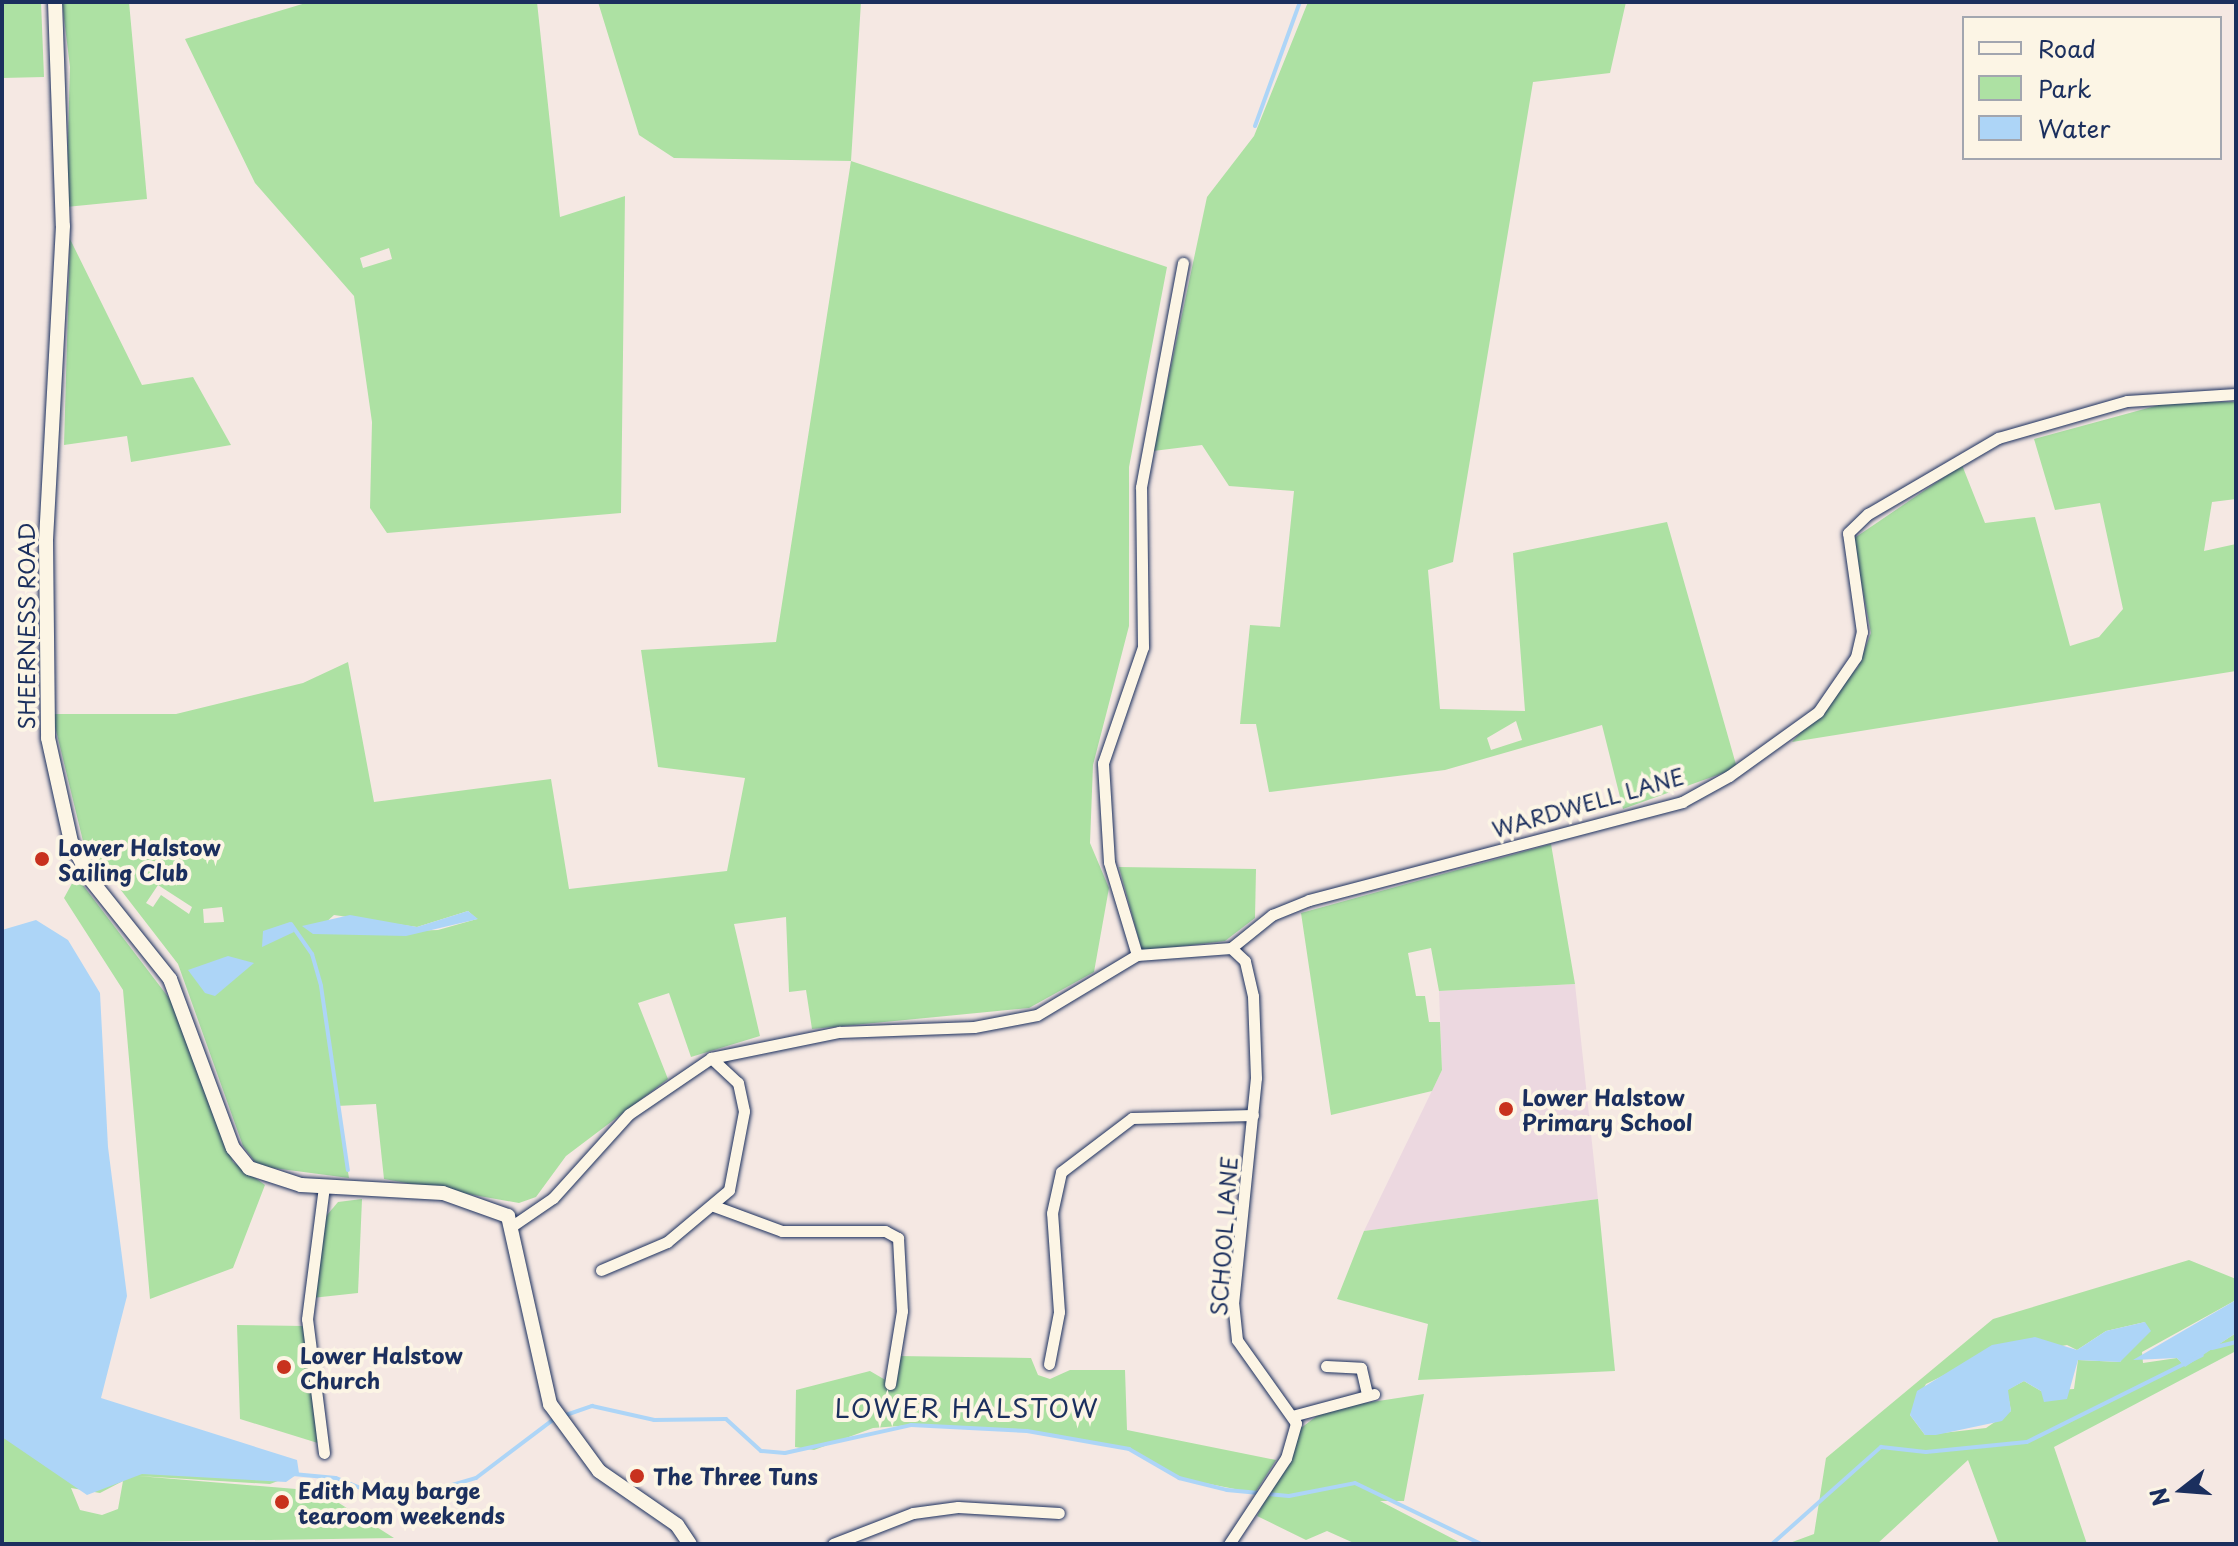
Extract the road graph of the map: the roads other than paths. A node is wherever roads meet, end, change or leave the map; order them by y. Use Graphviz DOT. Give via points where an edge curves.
graph roads {
  1 [pos="55,2"];
  2 [pos="1183,263"];
  3 [pos="2236,394"];
  4 [pos="1130,937"];
  5 [pos="1231,948"];
  6 [pos="1137,955"];
  7 [pos="1115,966"];
  8 [pos="711,1058"];
  9 [pos="1253,1115"];
  10 [pos="324,1186"];
  11 [pos="714,1206"];
  12 [pos="515,1224"];
  13 [pos="601,1270"];
  14 [pos="1049,1364"];
  15 [pos="1326,1366"];
  16 [pos="890,1384"];
  17 [pos="1292,1416"];
  18 [pos="324,1453"];
  19 [pos="1059,1513"];
  20 [pos="690,1544"];
  21 [pos="833,1544"];
  22 [pos="1229,1544"];
  1 -- 10 [label="street, SHEERNESS ROAD" via="63,226 46,540 48,738 71,842 91,880 170,979 233,1148 262,1176"];
  2 -- 4 [label="street" via="1141,487 1143,647 1103,763 1101,814"];
  3 -- 5 [label="street, WARDWELL LANE" via="2127,401 1998,438 1868,514 1848,533 1862,632 1856,657 1818,712 1729,776 1682,802 1309,900 1272,915"];
  4 -- 6 [label="street"];
  4 -- 7 [label="street"];
  5 -- 6 [label="street"];
  5 -- 9 [label="street, SCHOOL LANE" via="1245,961 1253,996"];
  6 -- 7 [label="street"];
  7 -- 8 [label="street" via="1037,1015 974,1027 839,1032"];
  8 -- 11 [label="street" via="738,1083 744,1111 729,1190"];
  8 -- 12 [label="street" via="629,1114 553,1198"];
  9 -- 14 [label="street" via="1132,1118 1061,1172 1052,1213 1059,1312"];
  9 -- 17 [label="street, SCHOOL LANE" via="1233,1304 1237,1340"];
  10 -- 12 [label="street, SHEERNESS ROAD" via="461,1197"];
  10 -- 18 [label="street" via="307,1319"];
  11 -- 13 [label="street" via="667,1242"];
  11 -- 16 [label="street" via="782,1231 885,1231 898,1238 902,1311"];
  12 -- 20 [label="street" via="535,1361 550,1404 599,1471 677,1525"];
  15 -- 17 [label="street" via="1361,1368 1370,1394"];
  17 -- 22 [label="street" via="1296,1437"];
  19 -- 21 [label="street" via="958,1507 913,1513"];
}
